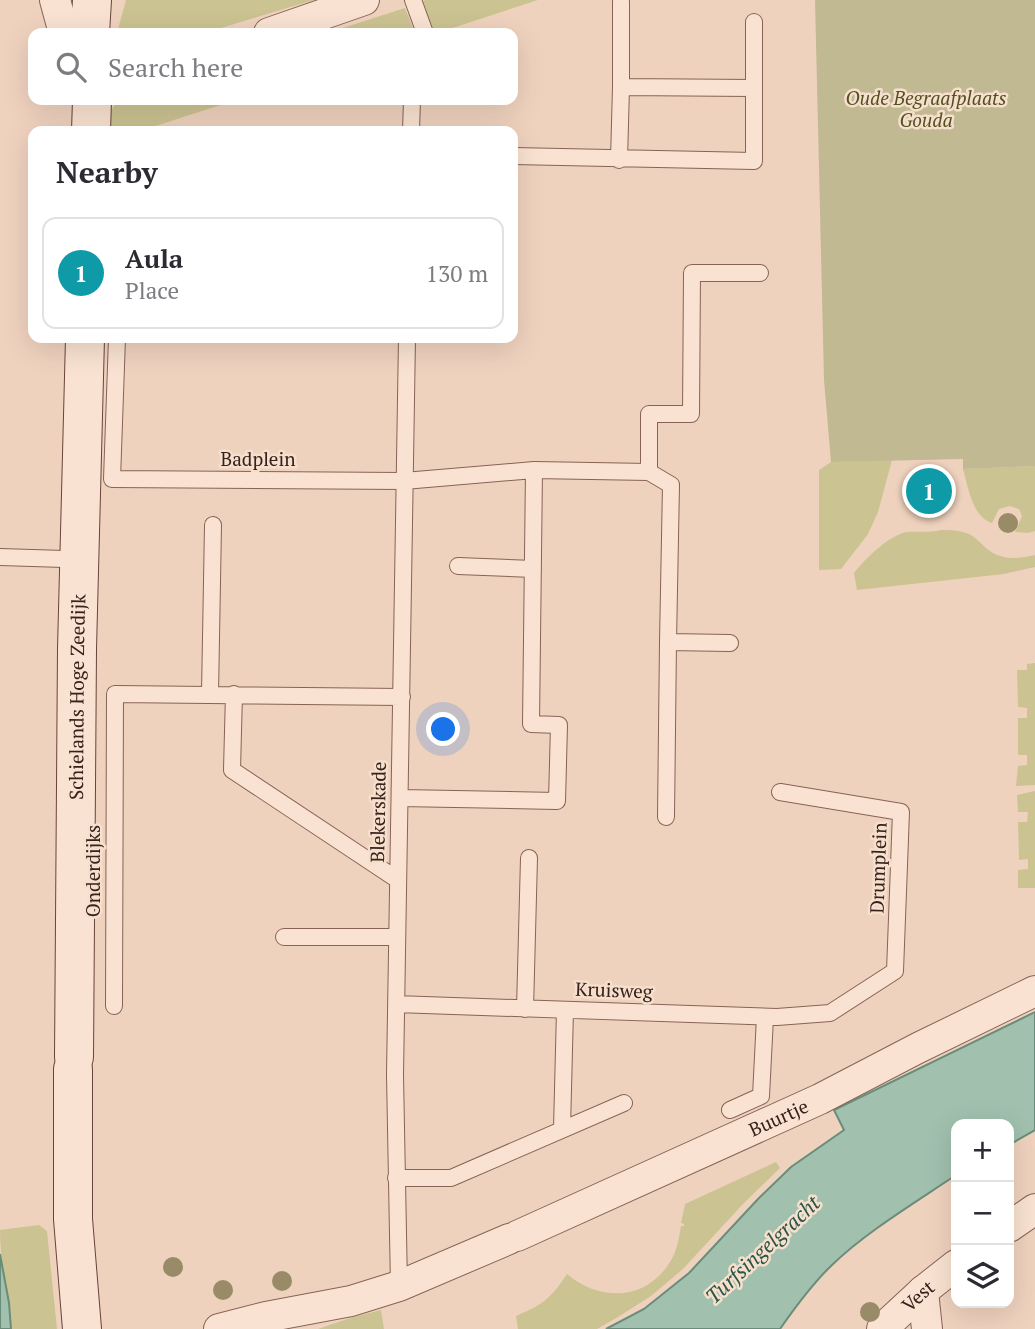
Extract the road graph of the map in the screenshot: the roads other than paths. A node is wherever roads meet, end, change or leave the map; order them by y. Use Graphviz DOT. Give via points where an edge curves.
graph roads {
  1 [pos="55,0"];
  2 [pos="92,0"];
  3 [pos="364,0"];
  4 [pos="413,0"];
  5 [pos="621,2"];
  6 [pos="754,22"];
  7 [pos="63,28"];
  8 [pos="90,28"];
  9 [pos="283,28"];
  10 [pos="423,28"];
  11 [pos="621,87"];
  12 [pos="754,89"];
  13 [pos="92,105"];
  14 [pos="412,105"];
  15 [pos="91,126"];
  16 [pos="411,126"];
  17 [pos="518,156"];
  18 [pos="620,159"];
  19 [pos="760,273"];
  20 [pos="85,343"];
  21 [pos="117,343"];
  22 [pos="407,343"];
  23 [pos="534,470"];
  24 [pos="649,472"];
  25 [pos="404,481"];
  26 [pos="213,525"];
  27 [pos="0,557"];
  28 [pos="80,557"];
  29 [pos="458,566"];
  30 [pos="533,569"];
  31 [pos="668,642"];
  32 [pos="730,643"];
  33 [pos="210,694"];
  34 [pos="234,694"];
  35 [pos="402,697"];
  36 [pos="780,792"];
  37 [pos="400,798"];
  38 [pos="666,817"];
  39 [pos="529,858"];
  40 [pos="398,880"];
  41 [pos="284,937"];
  42 [pos="397,937"];
  43 [pos="1035,991"];
  44 [pos="396,1004"];
  45 [pos="114,1006"];
  46 [pos="525,1009"];
  47 [pos="565,1010"];
  48 [pos="831,1013"];
  49 [pos="765,1017"];
  50 [pos="624,1103"];
  51 [pos="730,1110"];
  52 [pos="562,1129"];
  53 [pos="396,1178"];
  54 [pos="1035,1209"];
  55 [pos="1014,1224"];
  56 [pos="951,1269"];
  57 [pos="399,1286"];
  58 [pos="923,1291"];
  59 [pos="82,1329"];
  60 [pos="219,1329"];
  61 [pos="882,1329"];
  62 [pos="928,1329"];
  1 -- 7 [label="street"];
  2 -- 8 [label="main road"];
  3 -- 9 [label="street"];
  4 -- 10 [label="lane"];
  5 -- 11 [label="lane"];
  6 -- 12 [label="lane"];
  11 -- 12 [label="lane"];
  11 -- 18 [label="lane"];
  12 -- 18 [label="lane" via="754,162"];
  13 -- 15 [label="main road"];
  14 -- 16 [label="lane"];
  17 -- 18 [label="lane"];
  19 -- 24 [label="lane" via="692,273 691,414 649,414"];
  20 -- 28 [label="main road, Schielands Hoge Zeedijk"];
  21 -- 25 [label="lane, Badplein" via="112,480"];
  22 -- 25 [label="lane, Blekerskade"];
  23 -- 24 [label="lane, Badplein"];
  23 -- 25 [label="lane, Badplein"];
  23 -- 30 [label="lane"];
  24 -- 31 [label="lane" via="671,485"];
  25 -- 35 [label="lane, Blekerskade"];
  26 -- 33 [label="lane"];
  27 -- 28 [label="lane"];
  28 -- 59 [label="main road, Schielands Hoge Zeedijk" via="73,1219"];
  29 -- 30 [label="lane"];
  30 -- 37 [label="lane" via="531,724 559,724 557,801"];
  31 -- 32 [label="lane"];
  31 -- 38 [label="lane"];
  33 -- 34 [label="lane"];
  33 -- 45 [label="lane, Onderdijks" via="115,694"];
  34 -- 35 [label="lane"];
  34 -- 40 [label="lane" via="232,770"];
  35 -- 37 [label="lane, Blekerskade"];
  36 -- 48 [label="lane, Drumplein" via="901,813 895,971"];
  37 -- 40 [label="lane, Blekerskade"];
  39 -- 46 [label="lane"];
  40 -- 42 [label="lane, Blekerskade"];
  41 -- 42 [label="lane"];
  42 -- 44 [label="lane, Blekerskade"];
  43 -- 57 [label="street, Buurtje" via="820,1099"];
  44 -- 46 [label="lane, Kruisweg"];
  44 -- 53 [label="lane, Blekerskade"];
  46 -- 47 [label="lane, Kruisweg"];
  47 -- 49 [label="lane, Kruisweg"];
  47 -- 52 [label="lane"];
  48 -- 49 [label="lane, Kruisweg"];
  49 -- 51 [label="lane" via="761,1096"];
  50 -- 52 [label="lane"];
  52 -- 53 [label="lane" via="451,1178"];
  53 -- 57 [label="lane, Blekerskade"];
  54 -- 55 [label="street"];
  56 -- 58 [label="street, Vest"];
  57 -- 60 [label="street, Buurtje"];
  58 -- 61 [label="street, Vest"];
  58 -- 62 [label="street"];
}
